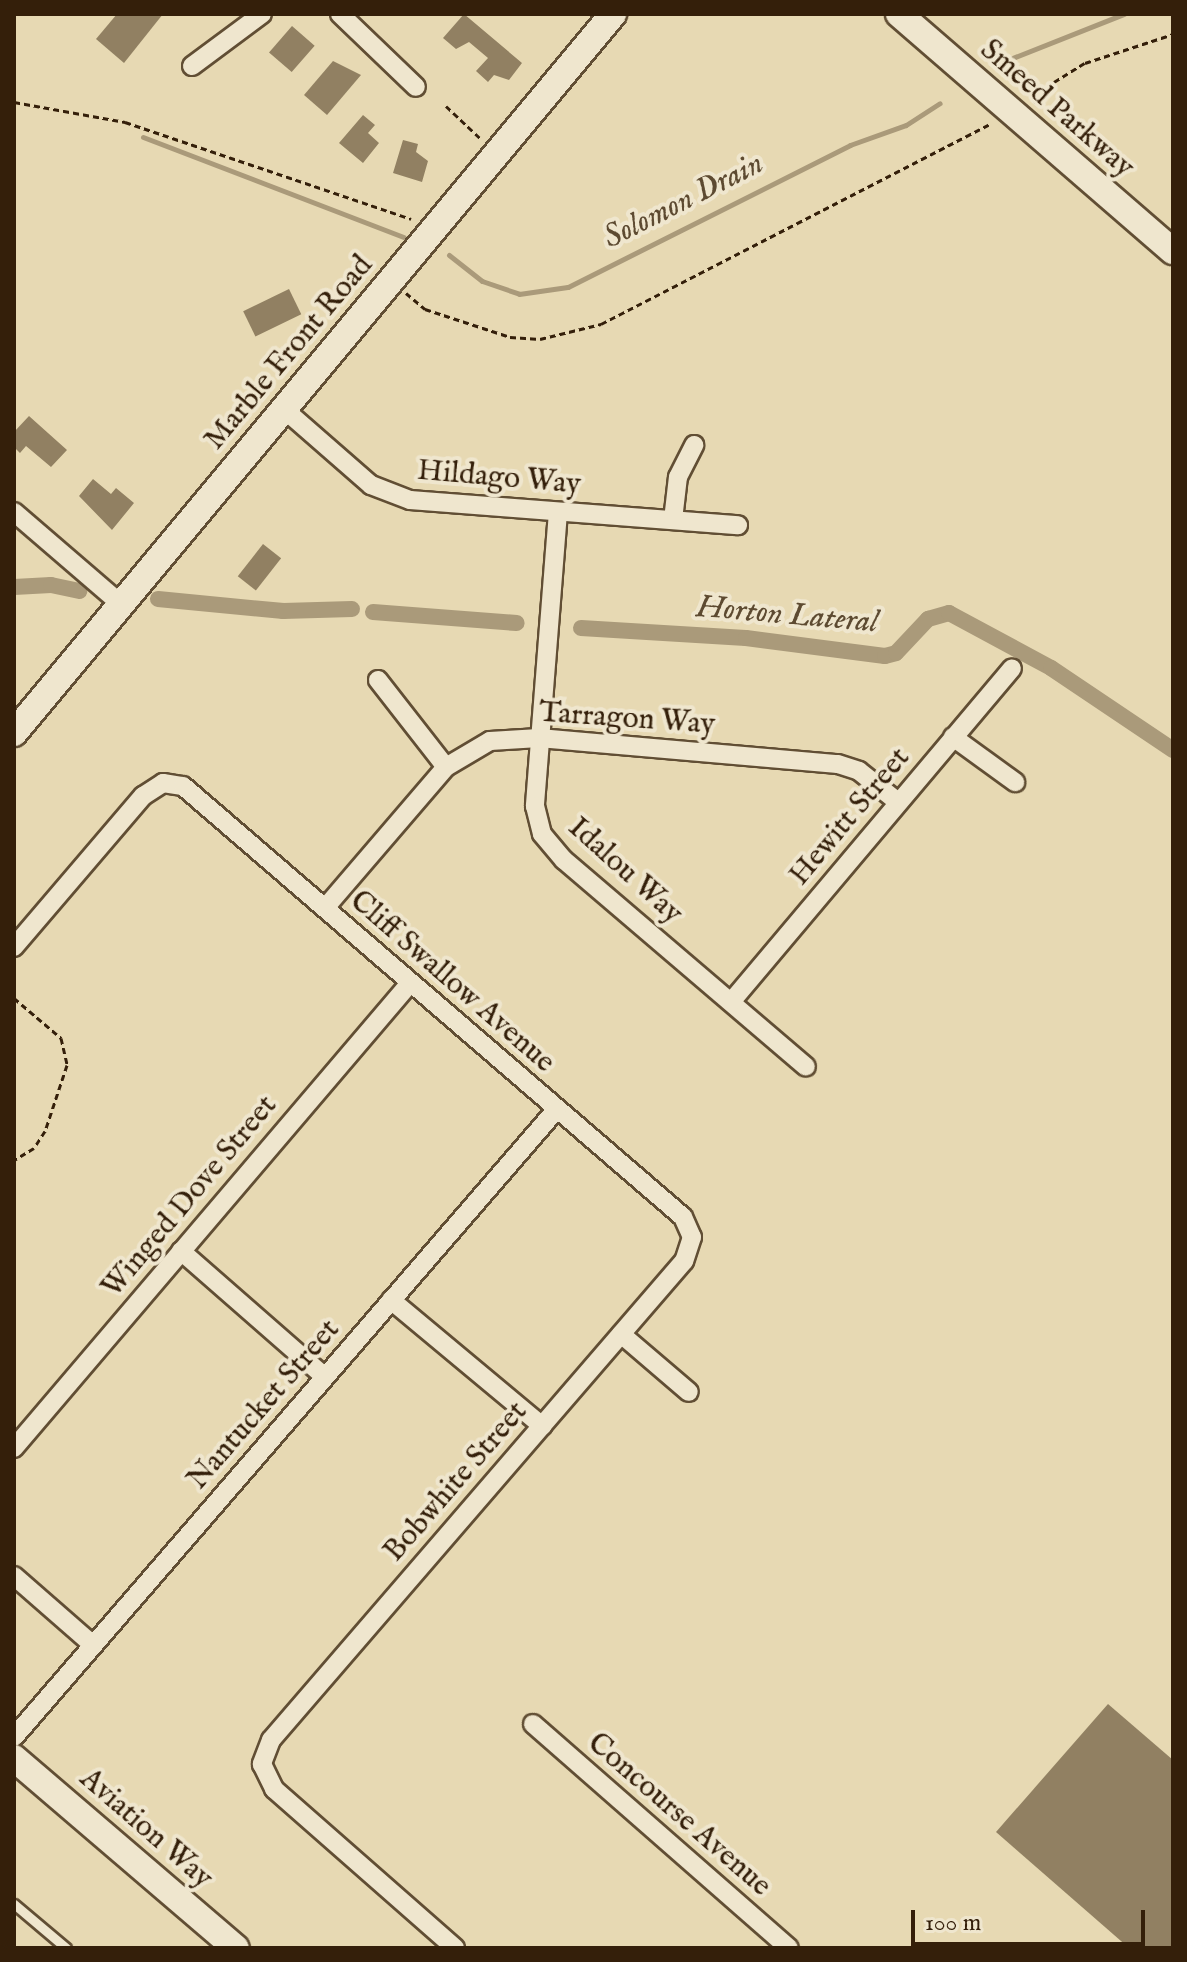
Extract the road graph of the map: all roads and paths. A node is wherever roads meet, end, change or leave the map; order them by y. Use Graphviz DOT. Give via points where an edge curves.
graph roads {
  1 [pos="262,14"];
  2 [pos="340,14"];
  3 [pos="613,14"];
  4 [pos="899,14"];
  5 [pos="1173,34"];
  6 [pos="192,66"];
  7 [pos="416,87"];
  8 [pos="14,102"];
  9 [pos="446,106"];
  10 [pos="1032,106"];
  11 [pos="989,125"];
  12 [pos="480,138"];
  13 [pos="411,219"];
  14 [pos="1173,251"];
  15 [pos="406,293"];
  16 [pos="285,410"];
  17 [pos="694,445"];
  18 [pos="14,512"];
  19 [pos="558,512"];
  20 [pos="673,520"];
  21 [pos="738,525"];
  22 [pos="121,604"];
  23 [pos="1012,668"];
  24 [pos="378,680"];
  25 [pos="14,733"];
  26 [pos="953,737"];
  27 [pos="539,738"];
  28 [pos="446,767"];
  29 [pos="1015,782"];
  30 [pos="898,802"];
  31 [pos="325,908"];
  32 [pos="14,947"];
  33 [pos="410,983"];
  34 [pos="14,998"];
  35 [pos="731,1002"];
  36 [pos="806,1067"];
  37 [pos="556,1110"];
  38 [pos="14,1160"];
  39 [pos="692,1237"];
  40 [pos="181,1251"];
  41 [pos="391,1300"];
  42 [pos="621,1334"];
  43 [pos="325,1377"];
  44 [pos="689,1392"];
  45 [pos="542,1426"];
  46 [pos="14,1448"];
  47 [pos="14,1576"];
  48 [pos="93,1645"];
  49 [pos="533,1724"];
  50 [pos="14,1737"];
  51 [pos="14,1758"];
  52 [pos="14,1904"];
  53 [pos="778,1945"];
  54 [pos="66,1948"];
  55 [pos="236,1948"];
  56 [pos="455,1948"];
  1 -- 6 [label="street"];
  2 -- 7 [label="street"];
  3 -- 16 [label="street, Marble Front Road"];
  4 -- 14 [label="street, Smeed Parkway"];
  5 -- 10 [label="path" via="1085,63 1054,82"];
  8 -- 13 [label="path" via="125,122"];
  9 -- 12 [label="path"];
  11 -- 15 [label="path" via="601,324 540,339 510,337 425,309"];
  16 -- 19 [label="street, Hildago Way" via="389,494"];
  16 -- 22 [label="street, Marble Front Road"];
  17 -- 20 [label="street" via="678,477"];
  18 -- 22 [label="street"];
  19 -- 20 [label="street, Hildago Way"];
  19 -- 27 [label="street, Idalou Way"];
  20 -- 21 [label="street, Hildago Way"];
  22 -- 25 [label="street, Marble Front Road"];
  23 -- 26 [label="street, Hewitt Street"];
  24 -- 28 [label="street"];
  26 -- 29 [label="street"];
  26 -- 30 [label="street, Hewitt Street"];
  27 -- 28 [label="street, Tarragon Way" via="490,741"];
  27 -- 30 [label="street, Tarragon Way" via="838,764 859,771"];
  27 -- 35 [label="street, Idalou Way" via="535,806 542,834 564,860"];
  28 -- 31 [label="street, Tarragon Way"];
  30 -- 35 [label="street, Hewitt Street"];
  31 -- 32 [label="street, Cliff Swallow Avenue" via="183,786 163,783 143,796"];
  31 -- 33 [label="street, Cliff Swallow Avenue"];
  33 -- 37 [label="street, Cliff Swallow Avenue"];
  33 -- 40 [label="street, Winged Dove Street"];
  34 -- 38 [label="path" via="61,1038 67,1065 45,1131 34,1148"];
  35 -- 36 [label="street, Idalou Way"];
  37 -- 39 [label="street, Cliff Swallow Avenue" via="683,1217"];
  37 -- 41 [label="street, Nantucket Street"];
  39 -- 42 [label="street, Bobwhite Street" via="684,1261"];
  40 -- 43 [label="street"];
  40 -- 46 [label="street, Winged Dove Street"];
  41 -- 43 [label="street, Nantucket Street"];
  41 -- 45 [label="street"];
  42 -- 44 [label="street"];
  42 -- 45 [label="street, Bobwhite Street"];
  43 -- 48 [label="street, Nantucket Street"];
  45 -- 56 [label="street, Bobwhite Street" via="271,1740 262,1764 274,1789"];
  47 -- 48 [label="street"];
  48 -- 50 [label="street, Nantucket Street"];
  49 -- 53 [label="street, Concourse Avenue"];
  51 -- 55 [label="street, Aviation Way"];
  52 -- 54 [label="lane"];
}
